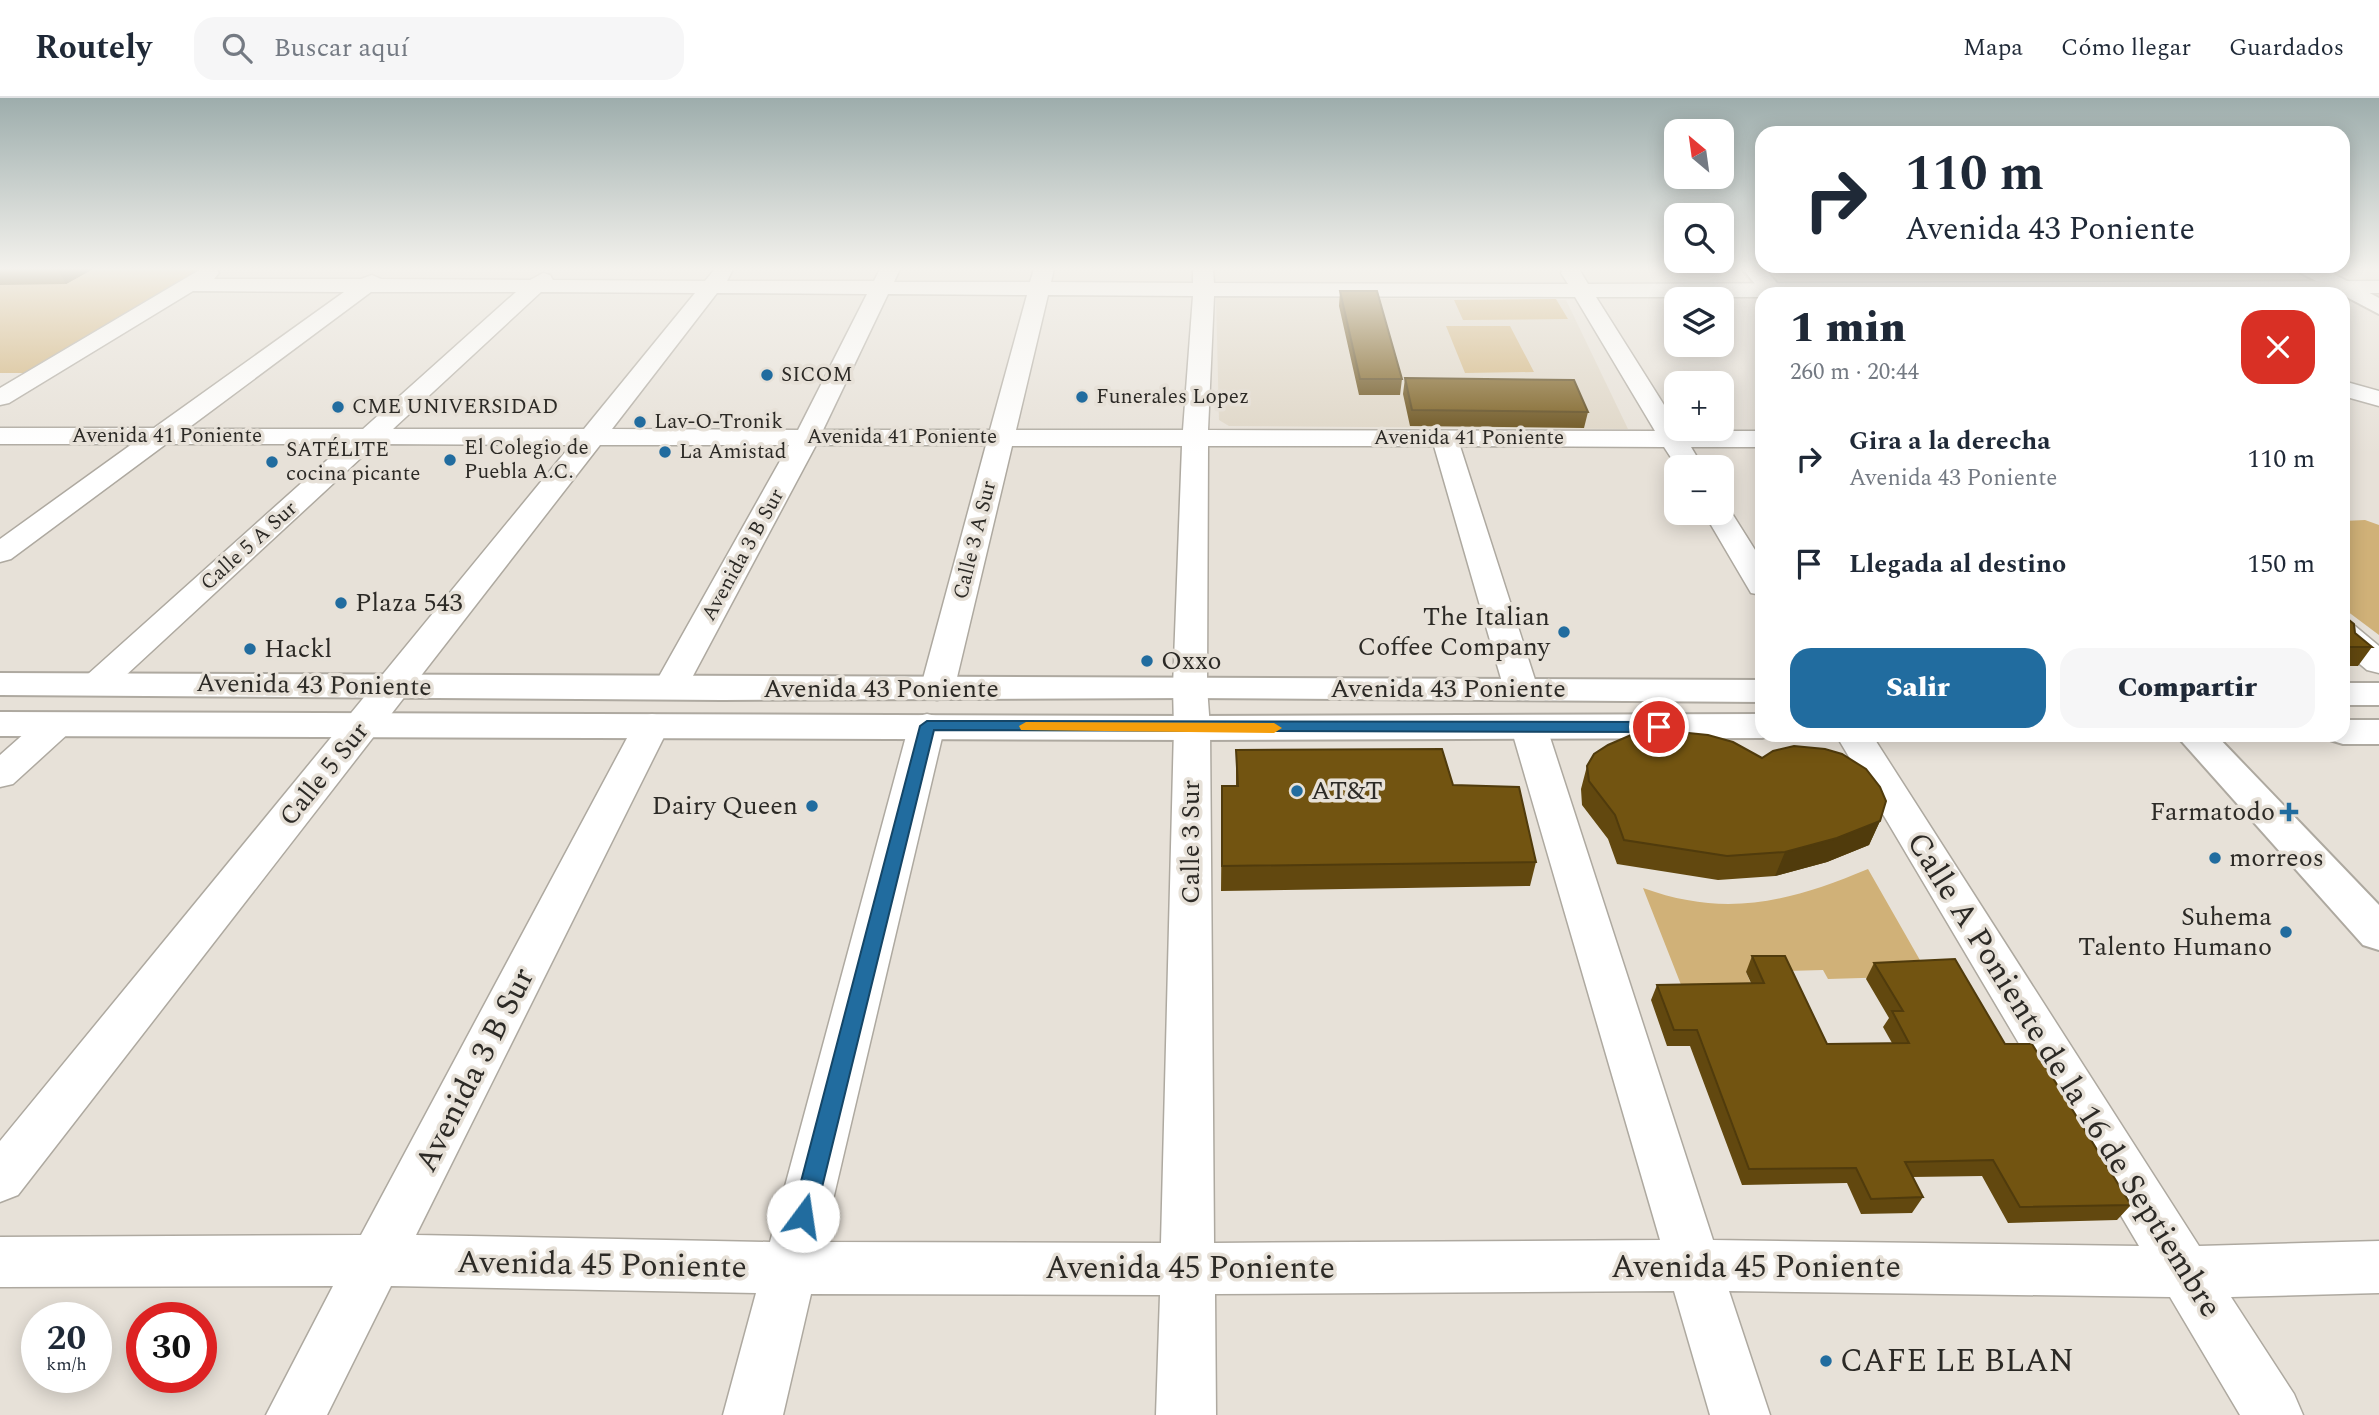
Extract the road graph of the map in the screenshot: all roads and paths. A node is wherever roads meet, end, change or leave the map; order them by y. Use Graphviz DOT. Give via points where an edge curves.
graph roads {
  1 [pos="112,330"];
  2 [pos="305,330"];
  3 [pos="487,330"];
  4 [pos="677,330"];
  5 [pos="860,330"];
  6 [pos="1028,330"];
  7 [pos="1201,330"];
  8 [pos="1606,330"];
  9 [pos="2350,390"];
  10 [pos="0,398"];
  11 [pos="2379,399"];
  12 [pos="1664,424"];
  13 [pos="0,436"];
  14 [pos="370,436"];
  15 [pos="1195,436"];
  16 [pos="161,437"];
  17 [pos="593,437"];
  18 [pos="807,437"];
  19 [pos="1001,437"];
  20 [pos="1446,439"];
  21 [pos="1664,439"];
  22 [pos="1734,439"];
  23 [pos="1755,439"];
  24 [pos="1725,525"];
  25 [pos="0,554"];
  26 [pos="1755,574"];
  27 [pos="2350,639"];
  28 [pos="2379,663"];
  29 [pos="99,682"];
  30 [pos="0,684"];
  31 [pos="394,687"];
  32 [pos="1755,692"];
  33 [pos="2350,694"];
  34 [pos="2379,694"];
  35 [pos="660,707"];
  36 [pos="1191,707"];
  37 [pos="932,708"];
  38 [pos="1525,708"];
  39 [pos="0,724"];
  40 [pos="57,724"];
  41 [pos="364,724"];
  42 [pos="1755,725"];
  43 [pos="2350,732"];
  44 [pos="2379,732"];
  45 [pos="1858,742"];
  46 [pos="2202,742"];
  47 [pos="0,775"];
  48 [pos="2379,933"];
  49 [pos="0,1179"];
  50 [pos="377,1260"];
  51 [pos="0,1262"];
  52 [pos="1694,1265"];
  53 [pos="2379,1267"];
  54 [pos="790,1268"];
  55 [pos="1188,1269"];
  56 [pos="2187,1272"];
  57 [pos="296,1415"];
  58 [pos="753,1415"];
  59 [pos="1186,1415"];
  60 [pos="1740,1415"];
  61 [pos="2273,1415"];
  1 -- 10 [label="street"];
  2 -- 16 [label="street"];
  3 -- 14 [label="street, Calle 5 A Sur"];
  4 -- 17 [label="street, Calle 5 Sur"];
  5 -- 18 [label="street, Avenida 3 B Sur"];
  6 -- 19 [label="street, Calle 3 A Sur"];
  7 -- 15 [label="street, Calle 3 Sur"];
  8 -- 12 [label="street"];
  9 -- 11 [label="street"];
  13 -- 16 [label="street, Avenida 41 Poniente"];
  14 -- 16 [label="street, Avenida 41 Poniente"];
  14 -- 17 [label="street, Avenida 41 Poniente"];
  14 -- 29 [label="street, Calle 5 A Sur"];
  15 -- 19 [label="street, Avenida 41 Poniente"];
  15 -- 20 [label="street, Avenida 41 Poniente"];
  15 -- 36 [label="street, Calle 3 Sur"];
  16 -- 25 [label="street"];
  17 -- 18 [label="street, Avenida 41 Poniente"];
  17 -- 31 [label="street, Calle 5 Sur"];
  18 -- 19 [label="street, Avenida 41 Poniente"];
  18 -- 35 [label="street, Avenida 3 B Sur"];
  19 -- 37 [label="street, Calle 3 A Sur"];
  20 -- 21 [label="street, Avenida 41 Poniente"];
  20 -- 38 [label="street"];
  22 -- 23 [label="street, Avenida 41 Poniente"];
  24 -- 26 [label="street"];
  27 -- 28 [label="street"];
  29 -- 30 [label="main road, Avenida 43 Poniente"];
  29 -- 31 [label="main road, Avenida 43 Poniente"];
  31 -- 35 [label="main road, Avenida 43 Poniente"];
  31 -- 41 [label="street, Calle 5 Sur"];
  32 -- 38 [label="main road, Avenida 43 Poniente"];
  33 -- 34 [label="main road"];
  35 -- 37 [label="main road, Avenida 43 Poniente"];
  35 -- 41 [label="main road, Avenida 43 Poniente"];
  35 -- 50 [label="street, Avenida 3 B Sur"];
  36 -- 37 [label="main road, Avenida 43 Poniente"];
  36 -- 38 [label="main road, Avenida 43 Poniente"];
  36 -- 55 [label="street, Calle 3 Sur"];
  37 -- 54 [label="street, Calle 3 A Sur"];
  38 -- 42 [label="main road, Avenida 43 Poniente"];
  38 -- 52 [label="street"];
  39 -- 40 [label="main road, Avenida 43 Poniente"];
  40 -- 41 [label="main road, Avenida 43 Poniente"];
  40 -- 47 [label="street"];
  41 -- 49 [label="street, Calle 5 Sur"];
  43 -- 44 [label="main road"];
  45 -- 56 [label="street, Calle A Poniente de la 16 de Septiembre"];
  46 -- 48 [label="main road"];
  50 -- 51 [label="street, Avenida 45 Poniente"];
  50 -- 54 [label="street, Avenida 45 Poniente"];
  50 -- 57 [label="street, Avenida 3 B Sur"];
  52 -- 55 [label="street, Avenida 45 Poniente"];
  52 -- 56 [label="street, Avenida 45 Poniente"];
  52 -- 60 [label="street"];
  53 -- 56 [label="street, Avenida 45 Poniente"];
  54 -- 55 [label="street, Avenida 45 Poniente"];
  54 -- 58 [label="street, Calle 3 A Sur"];
  55 -- 59 [label="street, Calle 3 Sur"];
  56 -- 61 [label="street, Calle A Poniente de la 16 de Septiembre"];
}
